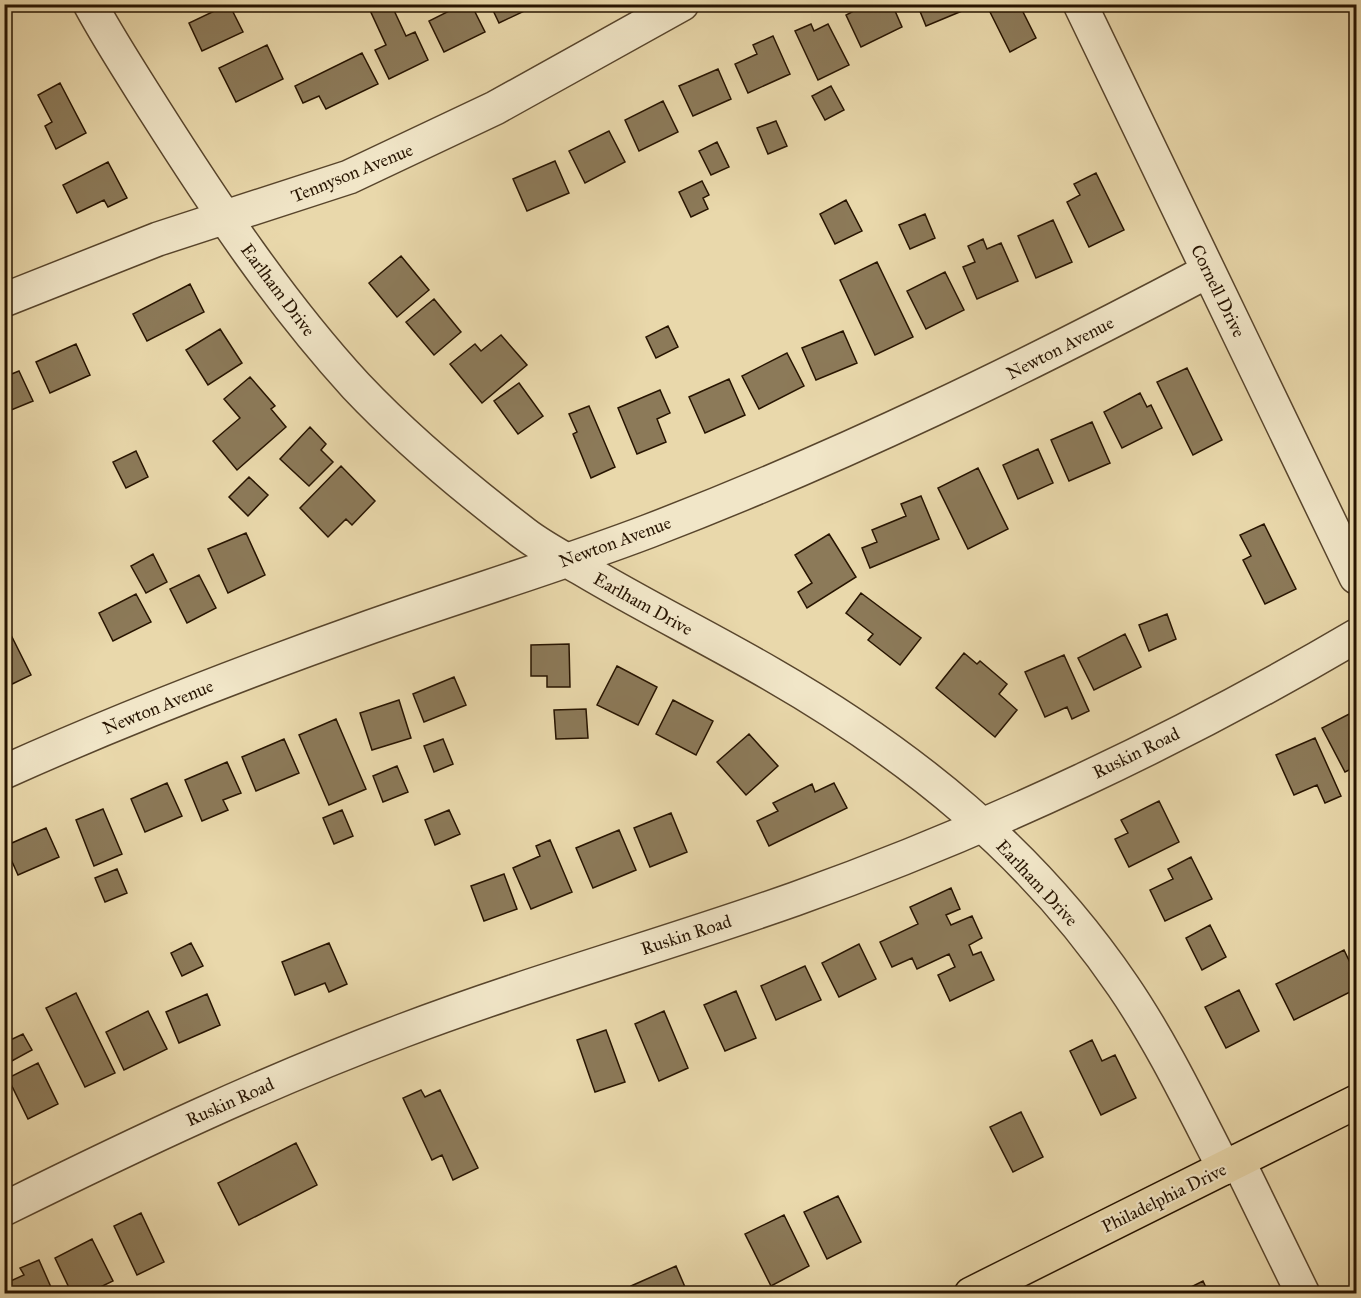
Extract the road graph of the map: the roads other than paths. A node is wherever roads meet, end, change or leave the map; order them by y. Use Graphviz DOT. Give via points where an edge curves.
graph roads {
  1 [pos="90,4"];
  2 [pos="682,4"];
  3 [pos="1080,4"];
  4 [pos="225,219"];
  5 [pos="1208,271"];
  6 [pos="4,300"];
  7 [pos="566,560"];
  8 [pos="1356,577"];
  9 [pos="1356,636"];
  10 [pos="4,772"];
  11 [pos="981,824"];
  12 [pos="1356,1102"];
  13 [pos="1231,1164"];
  14 [pos="4,1209"];
  15 [pos="971,1293"];
  16 [pos="1303,1293"];
  1 -- 4 [label="street, Earlham Drive"];
  2 -- 4 [label="street, Tennyson Avenue" via="495,108 408,151 349,177"];
  3 -- 5 [label="street, Cornell Drive"];
  4 -- 6 [label="street, Tennyson Avenue" via="159,239"];
  4 -- 7 [label="street, Earlham Drive" via="297,319 358,388 436,463 530,538"];
  5 -- 7 [label="street, Newton Avenue" via="916,419 767,484"];
  5 -- 8 [label="street, Cornell Drive"];
  7 -- 10 [label="street, Newton Avenue" via="182,696"];
  7 -- 11 [label="street, Earlham Drive" via="849,721 922,772"];
  9 -- 11 [label="street, Ruskin Road" via="1154,745"];
  11 -- 13 [label="street, Earlham Drive" via="1017,857 1122,985"];
  11 -- 14 [label="street, Ruskin Road" via="795,899 401,1031 206,1111"];
  12 -- 13 [label="main road, Philadelphia Drive"];
  13 -- 15 [label="main road, Philadelphia Drive"];
  13 -- 16 [label="street, Earlham Drive"];
}
